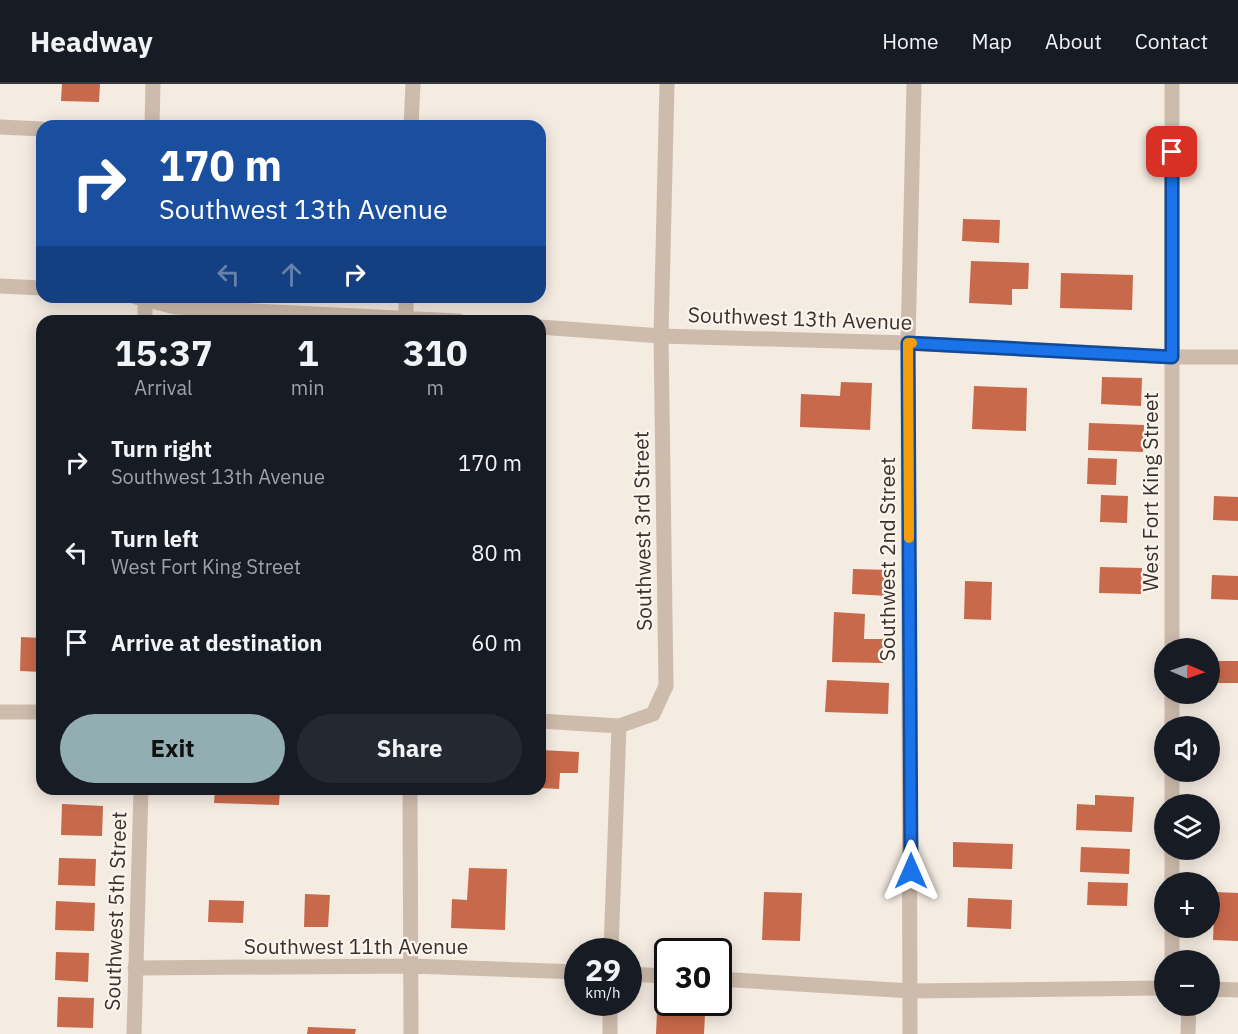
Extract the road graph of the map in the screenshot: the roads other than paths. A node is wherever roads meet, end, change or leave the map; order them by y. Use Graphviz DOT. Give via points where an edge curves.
graph roads {
  1 [pos="153,84"];
  2 [pos="413,84"];
  3 [pos="667,84"];
  4 [pos="914,84"];
  5 [pos="1172,84"];
  6 [pos="152,120"];
  7 [pos="411,120"];
  8 [pos="0,127"];
  9 [pos="36,129"];
  10 [pos="0,286"];
  11 [pos="36,288"];
  12 [pos="160,303"];
  13 [pos="329,315"];
  14 [pos="546,327"];
  15 [pos="661,336"];
  16 [pos="908,343"];
  17 [pos="1172,357"];
  18 [pos="1238,357"];
  19 [pos="1172,638"];
  20 [pos="0,712"];
  21 [pos="36,712"];
  22 [pos="546,721"];
  23 [pos="619,726"];
  24 [pos="141,795"];
  25 [pos="410,795"];
  26 [pos="611,938"];
  27 [pos="411,966"];
  28 [pos="135,968"];
  29 [pos="564,971"];
  30 [pos="732,980"];
  31 [pos="1154,988"];
  32 [pos="1220,989"];
  33 [pos="1238,990"];
  34 [pos="911,991"];
  35 [pos="610,1016"];
  36 [pos="1189,1016"];
  37 [pos="134,1034"];
  38 [pos="411,1034"];
  39 [pos="610,1034"];
  40 [pos="910,1034"];
  41 [pos="1188,1034"];
  1 -- 6 [label="street"];
  2 -- 7 [label="street"];
  3 -- 15 [label="street, Southwest 3rd Street"];
  4 -- 16 [label="street, Southwest 2nd Street"];
  5 -- 17 [label="street, West Fort King Street"];
  8 -- 9 [label="street"];
  10 -- 11 [label="street"];
  12 -- 13 [label="street"];
  14 -- 15 [label="street, Southwest 13th Avenue"];
  15 -- 16 [label="street, Southwest 13th Avenue"];
  15 -- 23 [label="street, Southwest 3rd Street" via="666,686 653,714"];
  16 -- 17 [label="street, Southwest 13th Avenue"];
  16 -- 34 [label="street, Southwest 2nd Street"];
  17 -- 18 [label="street, Southwest 13th Avenue"];
  17 -- 19 [label="street, West Fort King Street"];
  20 -- 21 [label="street"];
  22 -- 23 [label="street"];
  23 -- 26 [label="street"];
  24 -- 28 [label="street, Southwest 5th Street"];
  25 -- 27 [label="street"];
  27 -- 28 [label="street, Southwest 11th Avenue"];
  27 -- 29 [label="street, Southwest 11th Avenue"];
  27 -- 38 [label="street"];
  28 -- 37 [label="street, Southwest 5th Street"];
  30 -- 34 [label="street"];
  31 -- 34 [label="street"];
  32 -- 33 [label="street"];
  34 -- 40 [label="street, Southwest 2nd Street"];
  35 -- 39 [label="street"];
  36 -- 41 [label="street"];
}
